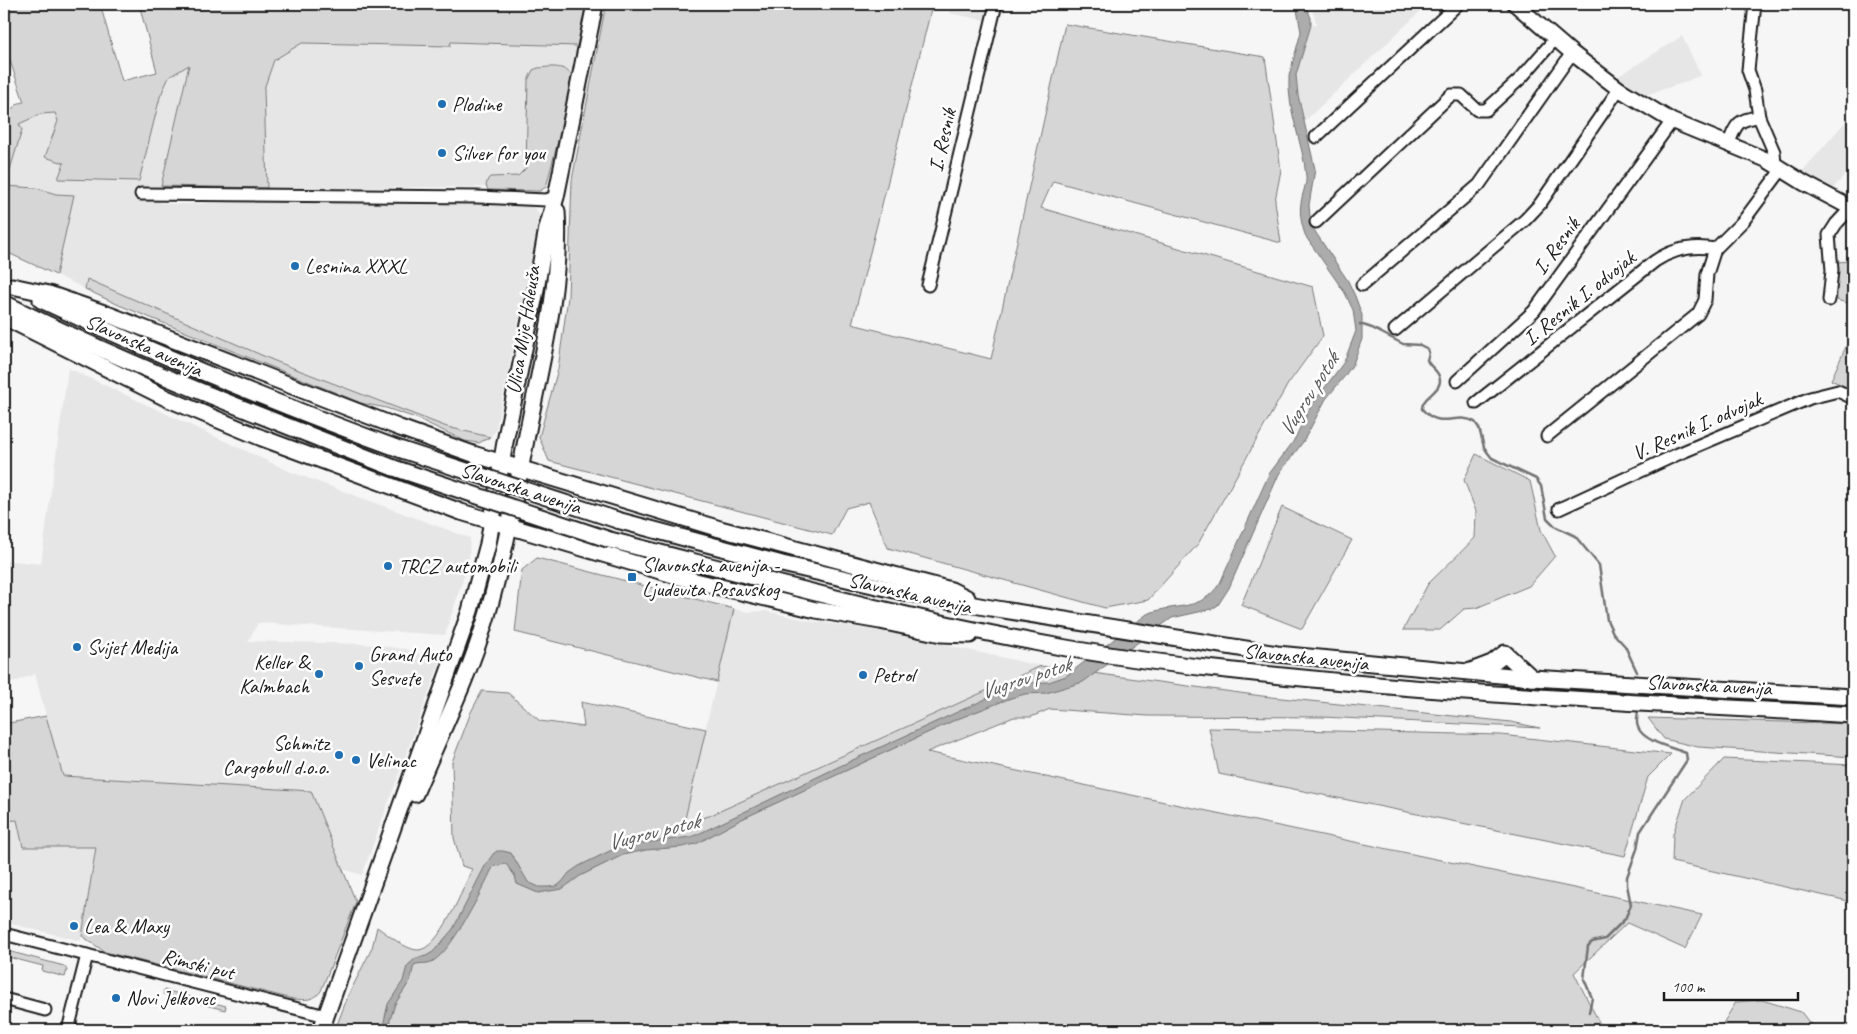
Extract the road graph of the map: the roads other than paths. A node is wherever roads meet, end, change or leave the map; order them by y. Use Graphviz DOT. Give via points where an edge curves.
graph roads {
  1 [pos="595,4"];
  2 [pos="996,4"];
  3 [pos="1458,4"];
  4 [pos="1515,4"];
  5 [pos="1755,4"];
  6 [pos="1555,39"];
  7 [pos="1572,53"];
  8 [pos="1619,89"];
  9 [pos="1759,117"];
  10 [pos="1672,121"];
  11 [pos="1316,137"];
  12 [pos="1729,143"];
  13 [pos="1778,167"];
  14 [pos="141,194"];
  15 [pos="556,197"];
  16 [pos="1852,208"];
  17 [pos="1316,222"];
  18 [pos="1714,249"];
  19 [pos="8,284"];
  20 [pos="928,285"];
  21 [pos="1362,285"];
  22 [pos="1829,300"];
  23 [pos="4,303"];
  24 [pos="4,317"];
  25 [pos="1395,330"];
  26 [pos="1457,381"];
  27 [pos="1853,398"];
  28 [pos="1476,403"];
  29 [pos="1547,436"];
  30 [pos="502,463"];
  31 [pos="520,469"];
  32 [pos="1559,509"];
  33 [pos="492,522"];
  34 [pos="510,527"];
  35 [pos="985,607"];
  36 [pos="987,632"];
  37 [pos="1468,673"];
  38 [pos="1532,678"];
  39 [pos="1853,697"];
  40 [pos="1853,715"];
  41 [pos="391,836"];
  42 [pos="4,934"];
  43 [pos="88,955"];
  44 [pos="4,999"];
  45 [pos="45,1010"];
  46 [pos="323,1023"];
  47 [pos="68,1030"];
  1 -- 15 [label="main road, Ulica Mije Haleuša"];
  2 -- 20 [label="street, I. Resnik"];
  3 -- 11 [label="street"];
  4 -- 6 [label="street"];
  5 -- 9 [label="street" via="1748,70"];
  6 -- 7 [label="street"];
  6 -- 17 [label="street" via="1521,78 1486,110 1477,110 1460,94 1451,94"];
  7 -- 8 [label="street"];
  7 -- 21 [label="street" via="1479,185"];
  8 -- 10 [label="street"];
  8 -- 25 [label="street, I. Resnik" via="1540,204"];
  9 -- 12 [label="street" via="1740,122"];
  9 -- 13 [label="street"];
  10 -- 12 [label="street"];
  10 -- 26 [label="street, I. Resnik" via="1534,310"];
  12 -- 13 [label="street"];
  13 -- 16 [label="street"];
  13 -- 18 [label="street" via="1744,220"];
  14 -- 15 [label="street" via="546,200"];
  15 -- 30 [label="main road, Ulica Mije Haleuša" via="547,228"];
  15 -- 31 [label="main road, Ulica Mije Haleuša" via="554,284"];
  16 -- 22 [label="street" via="1830,235 1832,270"];
  18 -- 28 [label="street, I. Resnik I. odvojak" via="1703,246 1685,248 1655,261"];
  18 -- 29 [label="street" via="1698,314"];
  19 -- 30 [label="main road" via="107,314 400,428"];
  19 -- 35 [label="main road, Slavonska avenija, bridge" via="196,371 402,450 617,520 782,564"];
  23 -- 36 [label="main road, Slavonska avenija, bridge" via="188,388 394,468 610,540 794,588"];
  24 -- 33 [label="main road" via="166,398 272,441"];
  27 -- 32 [label="street, V. Resnik I. odvojak" via="1838,391 1810,398"];
  30 -- 31 [label="main road"];
  30 -- 33 [label="main road, Ulica Mije Haleuša"];
  31 -- 34 [label="main road, Ulica Mije Haleuša"];
  31 -- 35 [label="main road" via="720,529 951,590"];
  33 -- 34 [label="main road"];
  33 -- 41 [label="main road, Ulica Mije Haleuša" via="470,610"];
  34 -- 36 [label="main road" via="687,579 816,610 941,634"];
  34 -- 41 [label="main road, Ulica Mije Haleuša" via="486,621 463,683 410,804"];
  35 -- 37 [label="main road, Slavonska avenija" via="1278,654"];
  36 -- 40 [label="main road, Slavonska avenija" via="1150,661 1279,676 1455,692"];
  37 -- 38 [label="main road, Slavonska avenija"];
  37 -- 38 [label="main road" via="1492,663 1504,653"];
  38 -- 39 [label="main road, Slavonska avenija"];
  41 -- 46 [label="main road"];
  42 -- 43 [label="street, Rimski put"];
  43 -- 46 [label="street, Rimski put"];
  43 -- 47 [label="street"];
  44 -- 45 [label="street"];
}
